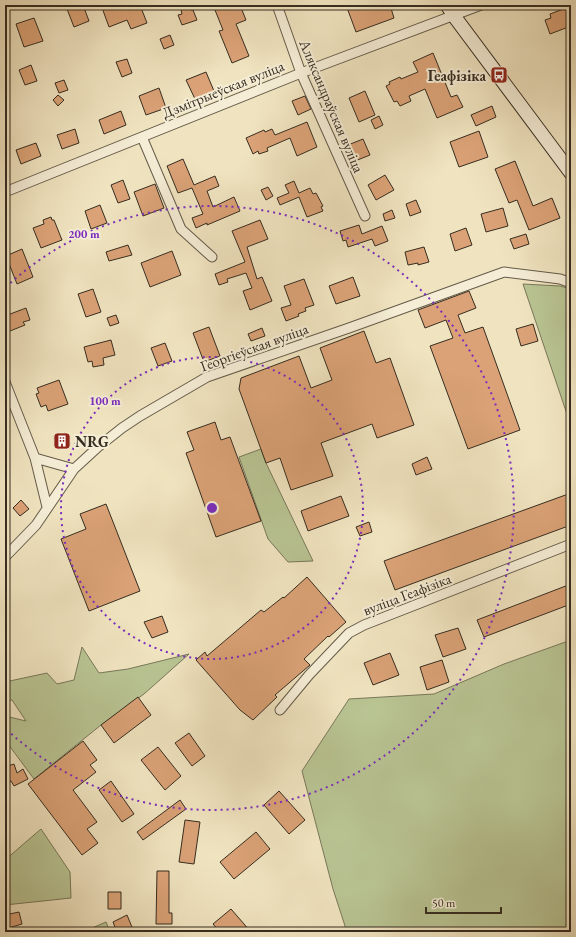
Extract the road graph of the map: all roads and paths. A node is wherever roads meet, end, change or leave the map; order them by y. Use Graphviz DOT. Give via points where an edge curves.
graph roads {
  1 [pos="277,5"];
  2 [pos="481,5"];
  3 [pos="450,10"];
  4 [pos="301,73"];
  5 [pos="142,137"];
  6 [pos="571,173"];
  7 [pos="5,192"];
  8 [pos="365,216"];
  9 [pos="212,257"];
  10 [pos="571,283"];
  11 [pos="5,382"];
  12 [pos="9,406"];
  13 [pos="35,458"];
  14 [pos="74,469"];
  15 [pos="47,507"];
  16 [pos="571,544"];
  17 [pos="5,557"];
  18 [pos="280,710"];
  1 -- 4 [label="street, Аляксандраўская вуліца"];
  2 -- 3 [label="street, Дзмітрыеўская вуліца"];
  3 -- 4 [label="street, Дзмітрыеўская вуліца"];
  3 -- 6 [label="main road"];
  4 -- 5 [label="street, Дзмітрыеўская вуліца"];
  4 -- 8 [label="street, Аляксандраўская вуліца"];
  5 -- 7 [label="street, Дзмітрыеўская вуліца"];
  5 -- 9 [label="street" via="181,229"];
  10 -- 14 [label="street, Георгіеўская вуліца" via="560,279 504,272 207,377 122,428"];
  11 -- 12 [label="street"];
  12 -- 13 [label="street"];
  13 -- 14 [label="street"];
  13 -- 15 [label="street"];
  14 -- 15 [label="street, Георгіеўская вуліца"];
  15 -- 17 [label="street, Георгіеўская вуліца" via="36,525"];
  16 -- 18 [label="street, вуліца Геафізіка" via="349,633"];
}
